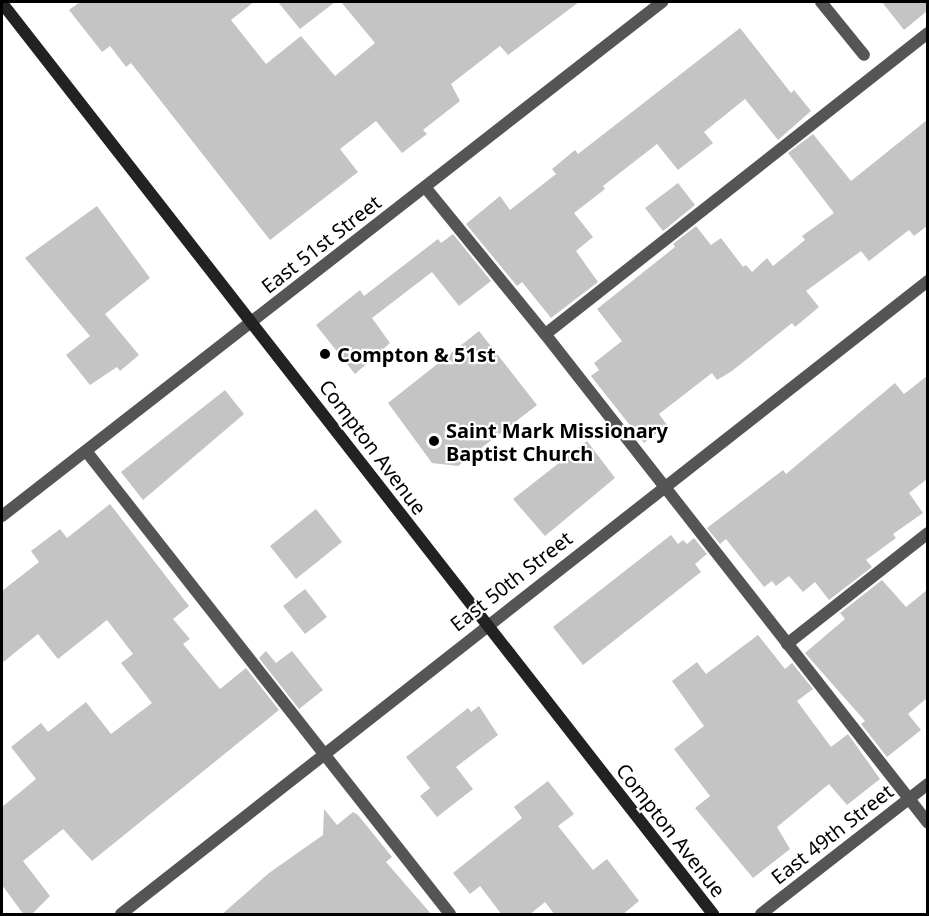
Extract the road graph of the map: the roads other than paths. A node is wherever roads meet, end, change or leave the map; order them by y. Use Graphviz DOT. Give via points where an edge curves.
graph roads {
  1 [pos="662,2"];
  2 [pos="821,2"];
  3 [pos="2,3"];
  4 [pos="927,33"];
  5 [pos="864,55"];
  6 [pos="425,187"];
  7 [pos="927,281"];
  8 [pos="253,322"];
  9 [pos="545,333"];
  10 [pos="86,451"];
  11 [pos="664,486"];
  12 [pos="2,516"];
  13 [pos="927,533"];
  14 [pos="485,626"];
  15 [pos="788,644"];
  16 [pos="324,753"];
  17 [pos="927,784"];
  18 [pos="909,799"];
  19 [pos="927,823"];
  20 [pos="121,915"];
  21 [pos="450,915"];
  22 [pos="713,915"];
  23 [pos="761,915"];
  1 -- 6 [label="street, East 51st Street"];
  2 -- 5 [label="street"];
  3 -- 8 [label="main road, Compton Avenue"];
  4 -- 9 [label="street"];
  6 -- 8 [label="street, East 51st Street"];
  6 -- 9 [label="street"];
  7 -- 11 [label="street, East 50th Street"];
  8 -- 10 [label="street, East 51st Street"];
  8 -- 14 [label="main road, Compton Avenue"];
  9 -- 11 [label="street"];
  10 -- 12 [label="street, East 51st Street"];
  10 -- 16 [label="street"];
  11 -- 14 [label="street, East 50th Street"];
  11 -- 15 [label="street"];
  13 -- 15 [label="street"];
  14 -- 16 [label="street, East 50th Street"];
  14 -- 22 [label="main road, Compton Avenue"];
  15 -- 18 [label="street"];
  16 -- 20 [label="street, East 50th Street"];
  16 -- 21 [label="street"];
  17 -- 18 [label="street, East 49th Street"];
  18 -- 19 [label="street"];
  18 -- 23 [label="street, East 49th Street"];
}
